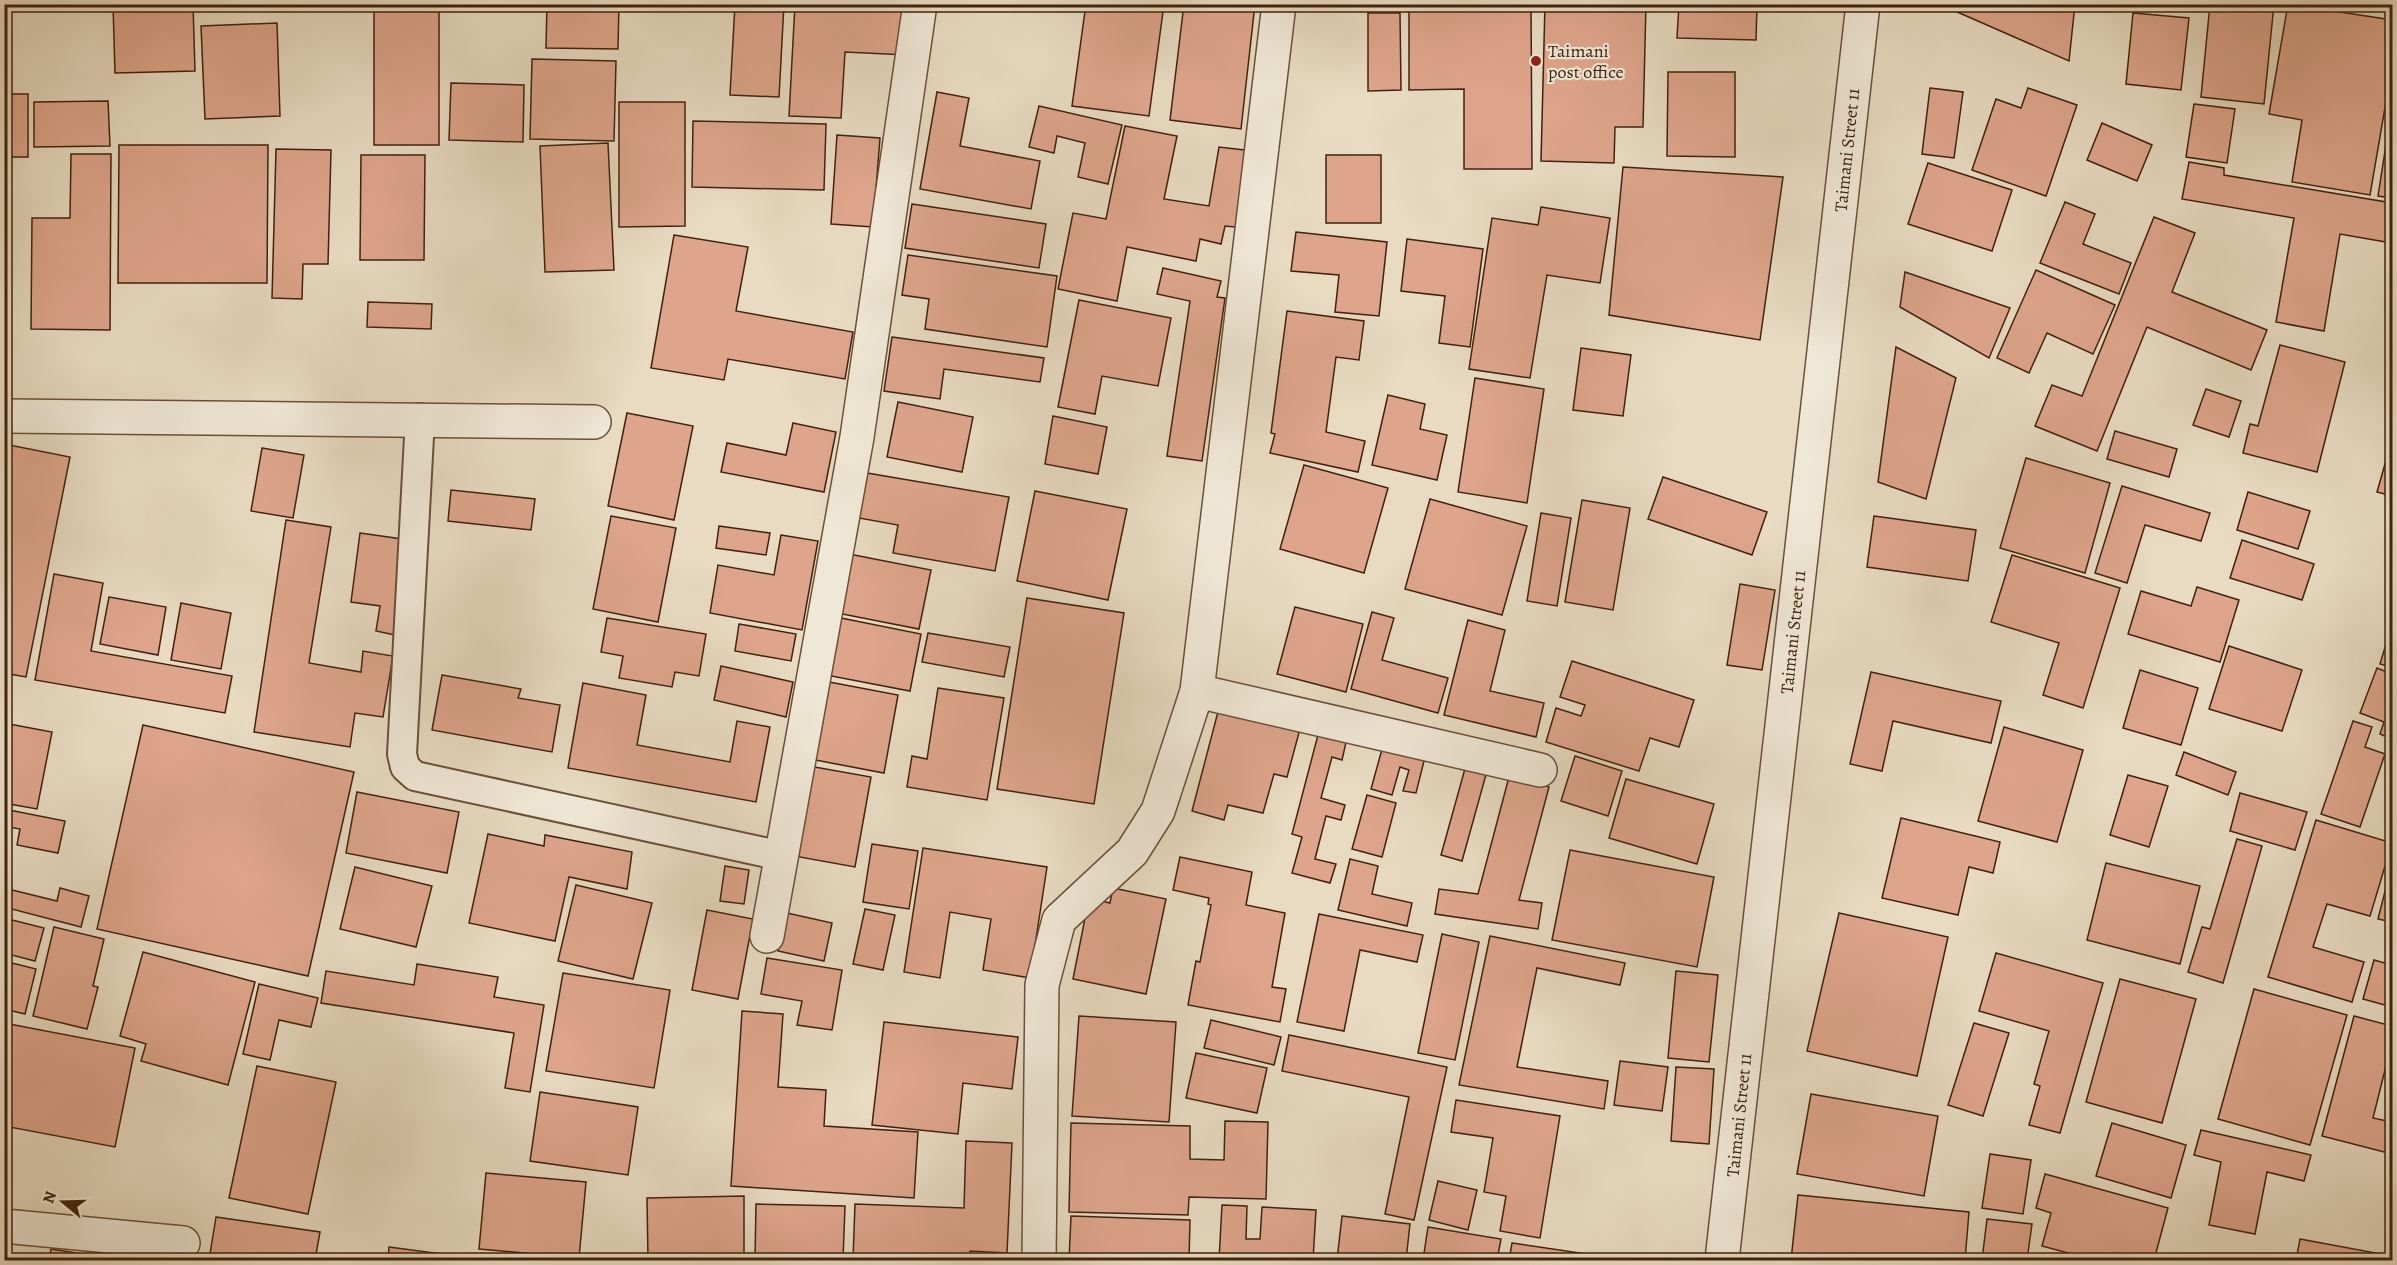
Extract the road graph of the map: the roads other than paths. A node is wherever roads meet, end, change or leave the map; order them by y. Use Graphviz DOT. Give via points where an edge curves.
graph roads {
  1 [pos="920,4"];
  2 [pos="1279,4"];
  3 [pos="1863,4"];
  4 [pos="4,416"];
  5 [pos="420,418"];
  6 [pos="594,422"];
  7 [pos="1197,691"];
  8 [pos="1540,770"];
  9 [pos="782,856"];
  10 [pos="767,936"];
  11 [pos="4,1226"];
  12 [pos="183,1243"];
  13 [pos="1039,1260"];
  14 [pos="1722,1260"];
  1 -- 9 [label="street" via="857,437"];
  2 -- 7 [label="street"];
  3 -- 14 [label="street, Taimani Street 11"];
  4 -- 5 [label="street"];
  5 -- 6 [label="street"];
  5 -- 9 [label="lane" via="402,754 405,767 415,776"];
  7 -- 8 [label="street"];
  7 -- 13 [label="street" via="1158,811 1132,852 1059,920 1042,985"];
  9 -- 10 [label="street"];
  11 -- 12 [label="street"];
}
